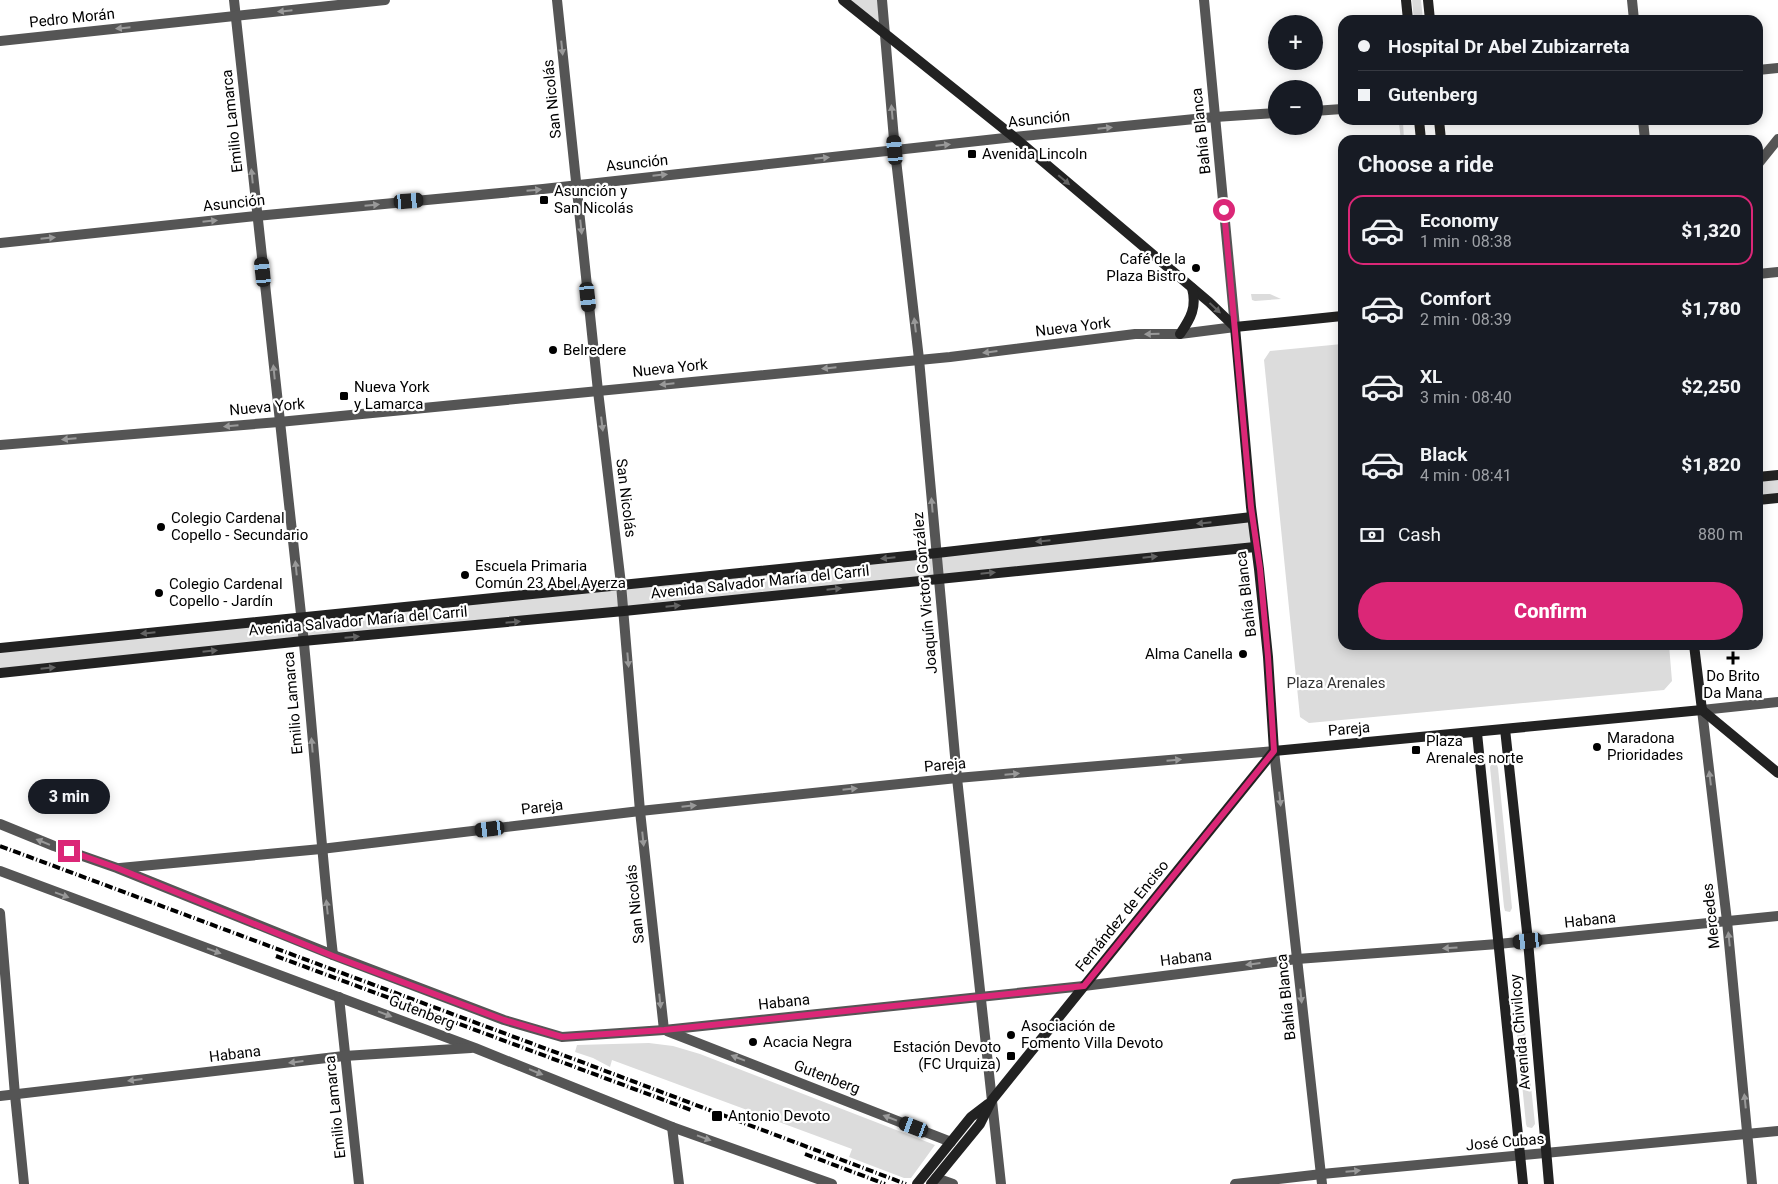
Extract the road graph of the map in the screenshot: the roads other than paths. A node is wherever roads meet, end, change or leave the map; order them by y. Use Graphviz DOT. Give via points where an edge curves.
graph roads {
  1 [pos="234,0"];
  2 [pos="385,0"];
  3 [pos="557,0"];
  4 [pos="843,0"];
  5 [pos="882,0"];
  6 [pos="1204,0"];
  7 [pos="1406,0"];
  8 [pos="1428,0"];
  9 [pos="1632,0"];
  10 [pos="1408,15"];
  11 [pos="1430,15"];
  12 [pos="1634,15"];
  13 [pos="236,17"];
  14 [pos="885,34"];
  15 [pos="0,41"];
  16 [pos="1778,68"];
  17 [pos="1763,70"];
  18 [pos="1338,109"];
  19 [pos="1323,110"];
  20 [pos="1268,114"];
  21 [pos="1215,117"];
  22 [pos="1014,137"];
  23 [pos="1778,139"];
  24 [pos="895,150"];
  25 [pos="1763,158"];
  26 [pos="577,184"];
  27 [pos="256,216"];
  28 [pos="0,244"];
  29 [pos="1778,272"];
  30 [pos="1763,274"];
  31 [pos="1192,288"];
  32 [pos="1338,316"];
  33 [pos="1235,327"];
  34 [pos="1180,334"];
  35 [pos="919,359"];
  36 [pos="598,391"];
  37 [pos="280,422"];
  38 [pos="0,445"];
  39 [pos="1778,475"];
  40 [pos="1763,476"];
  41 [pos="1778,498"];
  42 [pos="1763,500"];
  43 [pos="1252,517"];
  44 [pos="1256,547"];
  45 [pos="937,553"];
  46 [pos="939,578"];
  47 [pos="622,584"];
  48 [pos="624,611"];
  49 [pos="301,617"];
  50 [pos="303,641"];
  51 [pos="0,648"];
  52 [pos="1695,650"];
  53 [pos="0,673"];
  54 [pos="1778,702"];
  55 [pos="1702,710"];
  56 [pos="1505,729"];
  57 [pos="1477,733"];
  58 [pos="1274,751"];
  59 [pos="1778,773"];
  60 [pos="957,778"];
  61 [pos="640,810"];
  62 [pos="0,824"];
  63 [pos="321,849"];
  64 [pos="117,868"];
  65 [pos="0,871"];
  66 [pos="0,912"];
  67 [pos="1778,916"];
  68 [pos="1727,921"];
  69 [pos="1528,941"];
  70 [pos="1498,944"];
  71 [pos="333,956"];
  72 [pos="1297,959"];
  73 [pos="1084,986"];
  74 [pos="981,996"];
  75 [pos="339,997"];
  76 [pos="664,1030"];
  77 [pos="598,1035"];
  78 [pos="475,1048"];
  79 [pos="344,1056"];
  80 [pos="14,1094"];
  81 [pos="0,1096"];
  82 [pos="992,1100"];
  83 [pos="672,1127"];
  84 [pos="1778,1131"];
  85 [pos="1748,1134"];
  86 [pos="951,1142"];
  87 [pos="1546,1154"];
  88 [pos="1520,1156"];
  89 [pos="1322,1179"];
  90 [pos="933,1181"];
  91 [pos="24,1184"];
  92 [pos="359,1184"];
  93 [pos="679,1184"];
  94 [pos="832,1184"];
  95 [pos="917,1184"];
  96 [pos="952,1184"];
  97 [pos="1001,1184"];
  98 [pos="1235,1184"];
  99 [pos="1523,1184"];
  100 [pos="1549,1184"];
  101 [pos="1752,1184"];
  1 -- 13 [label="street, Emilio Lamarca"];
  2 -- 13 [label="street, Pedro Morán, one-way"];
  3 -- 26 [label="street, San Nicolás, one-way"];
  4 -- 14 [label="street"];
  5 -- 14 [label="street, Joaquín Victor González"];
  6 -- 21 [label="street, Bahía Blanca"];
  7 -- 10 [label="street"];
  8 -- 11 [label="street"];
  9 -- 12 [label="street"];
  13 -- 15 [label="street, Pedro Morán, one-way"];
  27 -- 13 [label="street, Emilio Lamarca, one-way"];
  14 -- 22 [label="street"];
  24 -- 14 [label="street, Joaquín Victor González, one-way"];
  16 -- 17 [label="street"];
  18 -- 19 [label="street"];
  20 -- 21 [label="street, Asunción"];
  22 -- 21 [label="street, Asunción, one-way"];
  21 -- 33 [label="street, Bahía Blanca"];
  24 -- 22 [label="street, Asunción, one-way"];
  22 -- 31 [label="street, one-way"];
  23 -- 25 [label="street"];
  26 -- 24 [label="street, Asunción, one-way"];
  35 -- 24 [label="street, Joaquín Victor González, one-way"];
  27 -- 26 [label="street, Asunción, one-way"];
  26 -- 36 [label="street, San Nicolás, one-way"];
  28 -- 27 [label="street, Asunción, one-way"];
  37 -- 27 [label="street, Emilio Lamarca, one-way"];
  29 -- 30 [label="street"];
  31 -- 33 [label="street, one-way"];
  31 -- 34 [label="street" via="1193,313"];
  32 -- 33 [label="street, Nueva York"];
  33 -- 34 [label="street, Nueva York"];
  33 -- 43 [label="street, Bahía Blanca"];
  34 -- 35 [label="street, Nueva York, one-way" via="1135,334"];
  35 -- 36 [label="street, Nueva York, one-way"];
  45 -- 35 [label="street, Joaquín Victor González, one-way"];
  36 -- 37 [label="street, Nueva York"];
  36 -- 47 [label="street, San Nicolás, one-way"];
  37 -- 38 [label="street, Nueva York, one-way"];
  49 -- 37 [label="street, Emilio Lamarca, one-way"];
  39 -- 40 [label="street"];
  41 -- 42 [label="street"];
  43 -- 44 [label="street, Bahía Blanca"];
  43 -- 45 [label="street, Avenida Salvador María del Carril, one-way"];
  46 -- 44 [label="street, Avenida Salvador María del Carril, one-way"];
  44 -- 58 [label="street, Bahía Blanca"];
  45 -- 46 [label="street, Joaquín Victor González"];
  45 -- 47 [label="street, Avenida Salvador María del Carril, one-way"];
  48 -- 46 [label="street, Avenida Salvador María del Carril, one-way"];
  46 -- 60 [label="street, Joaquín Victor González"];
  47 -- 48 [label="street, San Nicolás"];
  47 -- 49 [label="street, Avenida Salvador María del Carril"];
  50 -- 48 [label="street, Avenida Salvador María del Carril, one-way"];
  48 -- 61 [label="street, San Nicolás, one-way"];
  49 -- 50 [label="street, Emilio Lamarca"];
  49 -- 51 [label="street, Avenida Salvador María del Carril, one-way"];
  53 -- 50 [label="street, Avenida Salvador María del Carril, one-way"];
  63 -- 50 [label="street, Emilio Lamarca, one-way"];
  52 -- 55 [label="street, Mercedes"];
  54 -- 55 [label="street, Pareja"];
  55 -- 56 [label="street, Pareja"];
  55 -- 59 [label="street"];
  68 -- 55 [label="street, Mercedes, one-way"];
  56 -- 57 [label="street, Pareja"];
  56 -- 69 [label="street, Avenida Chivilcoy"];
  57 -- 58 [label="street, Pareja"];
  57 -- 70 [label="street, Avenida Chivilcoy"];
  60 -- 58 [label="street, Pareja, one-way"];
  58 -- 72 [label="street, Bahía Blanca, one-way"];
  58 -- 73 [label="street, Fernández de Enciso"];
  61 -- 60 [label="street, Pareja, one-way"];
  60 -- 74 [label="street, Joaquín Victor González"];
  61 -- 63 [label="street, Pareja"];
  61 -- 76 [label="street, San Nicolás, one-way"];
  64 -- 62 [label="street, Gutenberg, one-way"];
  63 -- 64 [label="street, Pareja"];
  71 -- 63 [label="street, Emilio Lamarca, one-way"];
  64 -- 71 [label="street, Gutenberg"];
  65 -- 75 [label="street, Gutenberg, one-way"];
  66 -- 80 [label="street"];
  67 -- 68 [label="street, Habana"];
  68 -- 69 [label="street, Habana"];
  85 -- 68 [label="street, Mercedes, one-way"];
  69 -- 70 [label="street, Habana"];
  69 -- 87 [label="street, Avenida Chivilcoy"];
  70 -- 72 [label="street, Habana, one-way"];
  70 -- 88 [label="street, Avenida Chivilcoy"];
  71 -- 77 [label="street, Gutenberg" via="543,1033 562,1037"];
  72 -- 73 [label="street, Habana, one-way"];
  72 -- 89 [label="street, Bahía Blanca, one-way"];
  73 -- 74 [label="street, Habana"];
  73 -- 82 [label="street, Fernández de Enciso"];
  74 -- 76 [label="street, Habana"];
  74 -- 82 [label="street, Joaquín Victor González"];
  75 -- 78 [label="street, Gutenberg, one-way"];
  75 -- 79 [label="street, Emilio Lamarca"];
  76 -- 77 [label="street, Habana"];
  86 -- 76 [label="street, Gutenberg, one-way"];
  78 -- 79 [label="street, Habana"];
  78 -- 83 [label="street, Gutenberg, one-way"];
  79 -- 80 [label="street, Habana, one-way"];
  79 -- 92 [label="street, Emilio Lamarca"];
  80 -- 81 [label="street, Habana"];
  80 -- 91 [label="street"];
  82 -- 86 [label="street, Fernández de Enciso"];
  82 -- 90 [label="street, Fernández de Enciso" via="980,1124"];
  82 -- 97 [label="street, Joaquín Victor González"];
  83 -- 93 [label="street"];
  83 -- 94 [label="street, Gutenberg, one-way"];
  84 -- 85 [label="street, José Cubas"];
  85 -- 87 [label="street, José Cubas"];
  85 -- 101 [label="street, Mercedes"];
  86 -- 95 [label="street, Fernández de Enciso"];
  87 -- 88 [label="street, José Cubas"];
  87 -- 100 [label="street, Avenida Chivilcoy"];
  89 -- 88 [label="street, José Cubas, one-way"];
  88 -- 99 [label="street, Avenida Chivilcoy"];
  89 -- 98 [label="street, José Cubas"];
  90 -- 96 [label="street"];
}
